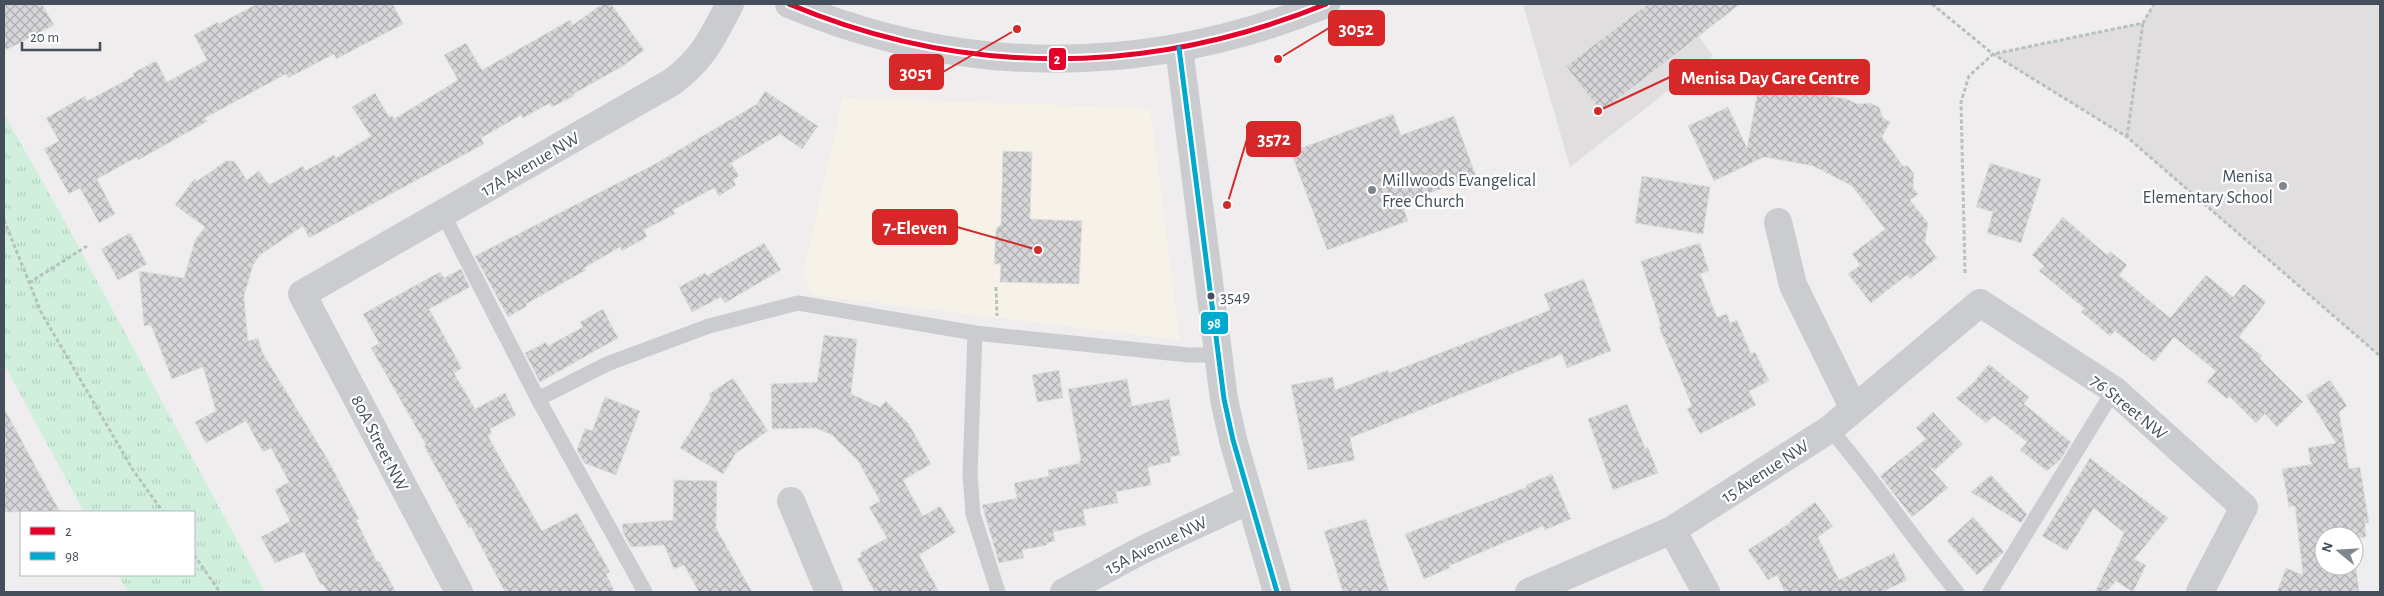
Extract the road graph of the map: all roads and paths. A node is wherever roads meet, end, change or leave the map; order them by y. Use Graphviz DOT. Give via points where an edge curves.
graph roads {
  1 [pos="730,4"];
  2 [pos="789,4"];
  3 [pos="1326,4"];
  4 [pos="1932,4"];
  5 [pos="2154,4"];
  6 [pos="2143,23"];
  7 [pos="1179,48"];
  8 [pos="1992,54"];
  9 [pos="2127,137"];
  10 [pos="443,214"];
  11 [pos="4,220"];
  12 [pos="1778,222"];
  13 [pos="87,246"];
  14 [pos="1966,273"];
  15 [pos="29,283"];
  16 [pos="996,287"];
  17 [pos="302,294"];
  18 [pos="1980,303"];
  19 [pos="997,319"];
  20 [pos="975,332"];
  21 [pos="1217,355"];
  22 [pos="2380,356"];
  23 [pos="2114,390"];
  24 [pos="538,399"];
  25 [pos="1854,407"];
  26 [pos="1830,429"];
  27 [pos="1249,500"];
  28 [pos="791,501"];
  29 [pos="162,511"];
  30 [pos="1672,530"];
  31 [pos="195,556"];
  32 [pos="220,592"];
  33 [pos="458,592"];
  34 [pos="645,592"];
  35 [pos="829,592"];
  36 [pos="998,592"];
  37 [pos="1064,592"];
  38 [pos="1277,592"];
  39 [pos="1529,592"];
  40 [pos="1706,592"];
  41 [pos="1957,592"];
  42 [pos="1990,592"];
  43 [pos="2200,592"];
  1 -- 10 [label="street, 17A Avenue NW" via="698,61 672,82"];
  2 -- 7 [label="street" via="865,32 970,54 1070,59"];
  3 -- 7 [label="street" via="1255,30"];
  4 -- 8 [label="path"];
  5 -- 6 [label="path"];
  6 -- 8 [label="path"];
  6 -- 9 [label="path"];
  7 -- 21 [label="street"];
  8 -- 9 [label="path"];
  8 -- 14 [label="path" via="1969,76 1962,102"];
  9 -- 22 [label="path"];
  10 -- 17 [label="street, 17A Avenue NW"];
  10 -- 24 [label="lane"];
  11 -- 15 [label="path"];
  12 -- 25 [label="street" via="1792,285"];
  13 -- 15 [label="path"];
  15 -- 29 [label="path" via="41,312 128,462"];
  16 -- 19 [label="path"];
  17 -- 33 [label="street, 80A Street NW"];
  18 -- 23 [label="street, 76 Street NW"];
  18 -- 25 [label="street, 15 Avenue NW"];
  20 -- 21 [label="lane" via="1189,355"];
  20 -- 24 [label="lane" via="798,303 709,326 607,364"];
  20 -- 36 [label="lane" via="970,474 972,514"];
  21 -- 27 [label="street" via="1233,440"];
  23 -- 42 [label="lane"];
  23 -- 43 [label="street, 76 Street NW" via="2244,507"];
  24 -- 34 [label="lane"];
  25 -- 26 [label="street, 15 Avenue NW"];
  26 -- 30 [label="street, 15 Avenue NW"];
  26 -- 41 [label="lane"];
  27 -- 37 [label="street, 15A Avenue NW" via="1142,550"];
  27 -- 38 [label="street"];
  28 -- 35 [label="street"];
  30 -- 39 [label="street, 15 Avenue NW"];
  30 -- 40 [label="street"];
  31 -- 32 [label="path"];
}
